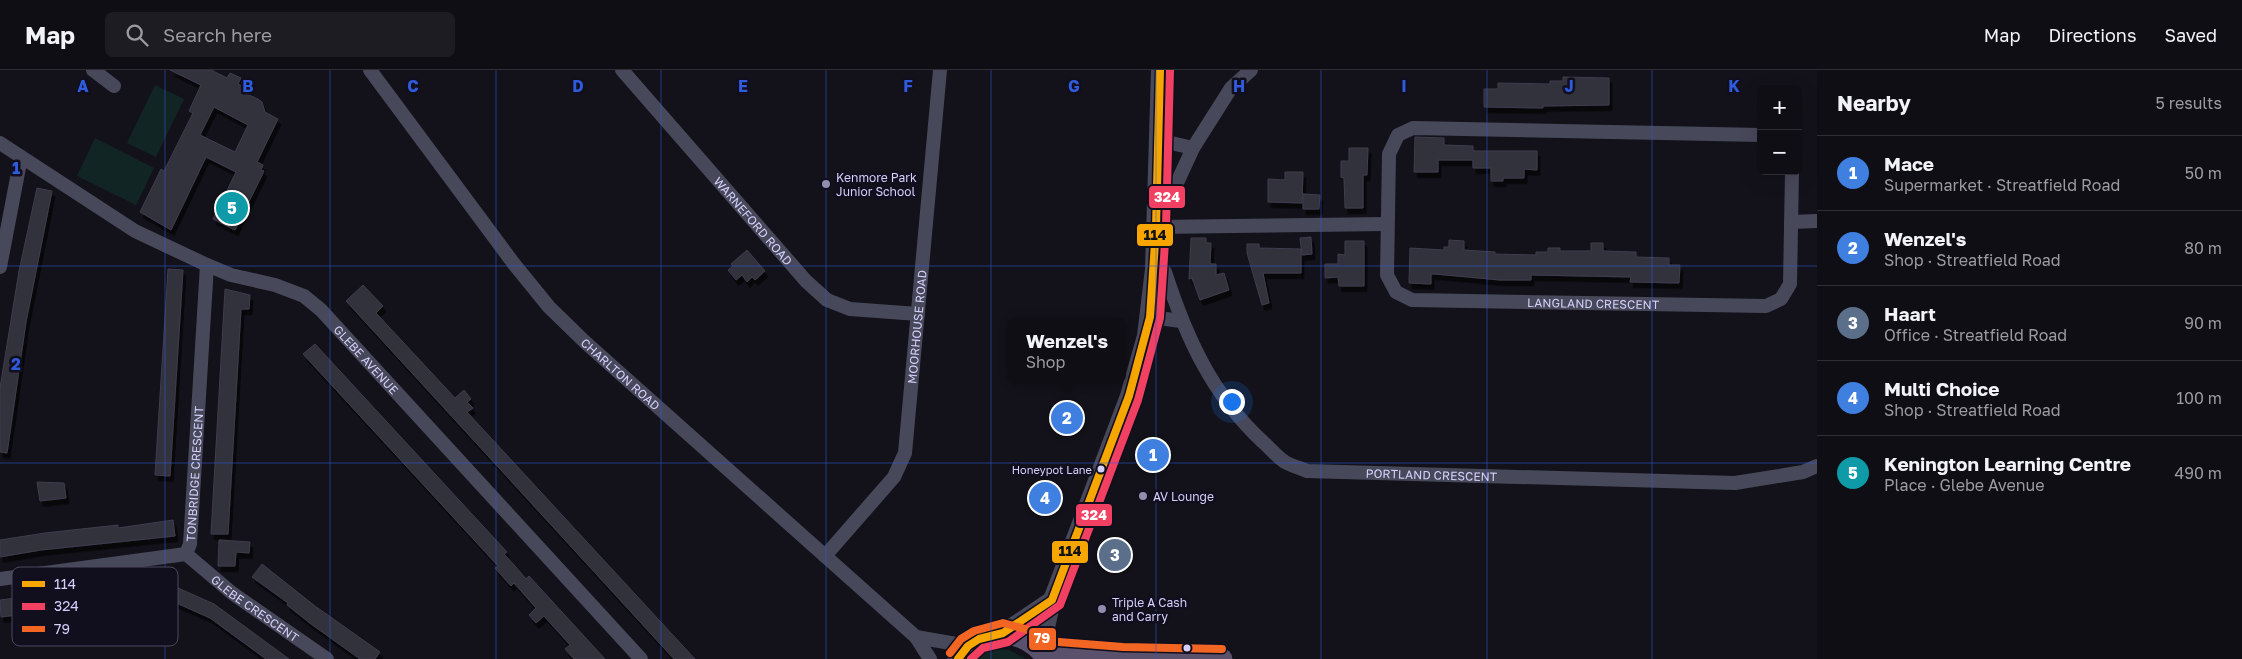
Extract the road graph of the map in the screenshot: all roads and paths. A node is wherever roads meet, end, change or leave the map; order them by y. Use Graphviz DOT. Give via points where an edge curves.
graph roads {
  1 [pos="93,70"];
  2 [pos="370,70"];
  3 [pos="622,70"];
  4 [pos="940,70"];
  5 [pos="1160,70"];
  6 [pos="1251,70"];
  7 [pos="114,86"];
  8 [pos="1757,135"];
  9 [pos="1158,140"];
  10 [pos="0,143"];
  11 [pos="1194,148"];
  12 [pos="22,157"];
  13 [pos="1792,175"];
  14 [pos="1156,201"];
  15 [pos="1817,221"];
  16 [pos="1791,222"];
  17 [pos="1387,224"];
  18 [pos="1156,228"];
  19 [pos="207,265"];
  20 [pos="0,267"];
  21 [pos="1154,269"];
  22 [pos="918,314"];
  23 [pos="1150,317"];
  24 [pos="1181,321"];
  25 [pos="1817,466"];
  26 [pos="186,554"];
  27 [pos="825,556"];
  28 [pos="89,567"];
  29 [pos="1052,600"];
  30 [pos="1003,633"];
  31 [pos="916,637"];
  32 [pos="963,653"];
  33 [pos="1043,654"];
  34 [pos="327,659"];
  35 [pos="641,659"];
  36 [pos="930,659"];
  37 [pos="1222,659"];
  1 -- 7 [label="street"];
  2 -- 27 [label="street, CHARLTON ROAD" via="508,257 549,307"];
  3 -- 22 [label="street, WARNEFORD ROAD" via="806,281 827,300 850,309"];
  4 -- 22 [label="street, MOORHOUSE ROAD"];
  5 -- 9 [label="street"];
  6 -- 11 [label="street" via="1231,88"];
  8 -- 17 [label="street, LANGLAND CRESCENT" via="1413,128 1398,135 1389,154"];
  9 -- 11 [label="street"];
  9 -- 14 [label="street"];
  10 -- 12 [label="street, GLEBE AVENUE"];
  11 -- 14 [label="street" via="1176,186"];
  12 -- 19 [label="street, GLEBE AVENUE" via="135,231"];
  12 -- 20 [label="street"];
  13 -- 16 [label="street, LANGLAND CRESCENT"];
  14 -- 18 [label="street"];
  15 -- 16 [label="street"];
  16 -- 17 [label="street, LANGLAND CRESCENT" via="1790,284 1781,299 1766,306 1412,300 1396,292 1387,275"];
  17 -- 18 [label="street"];
  18 -- 21 [label="street"];
  19 -- 26 [label="street, TONBRIDGE CRESCENT" via="190,544"];
  19 -- 35 [label="street, GLEBE AVENUE" via="304,296 321,310"];
  21 -- 23 [label="street"];
  21 -- 24 [label="street, PORTLAND CRESCENT" via="1165,272"];
  22 -- 27 [label="street, MOORHOUSE ROAD" via="905,453 894,477"];
  23 -- 24 [label="street"];
  23 -- 29 [label="street" via="1129,396"];
  24 -- 25 [label="street, PORTLAND CRESCENT" via="1224,399 1285,462 1307,471 1735,483 1803,472"];
  26 -- 28 [label="street, TONBRIDGE CRESCENT"];
  26 -- 34 [label="street, GLEBE CRESCENT" via="232,593"];
  27 -- 31 [label="street, CHARLTON ROAD"];
  29 -- 30 [label="street"];
  29 -- 33 [label="street"];
  30 -- 32 [label="main road" via="978,639"];
  30 -- 33 [label="main road" via="1026,639"];
  31 -- 32 [label="street"];
  31 -- 36 [label="street, CHARLTON ROAD"];
  33 -- 37 [label="main road"];
}
